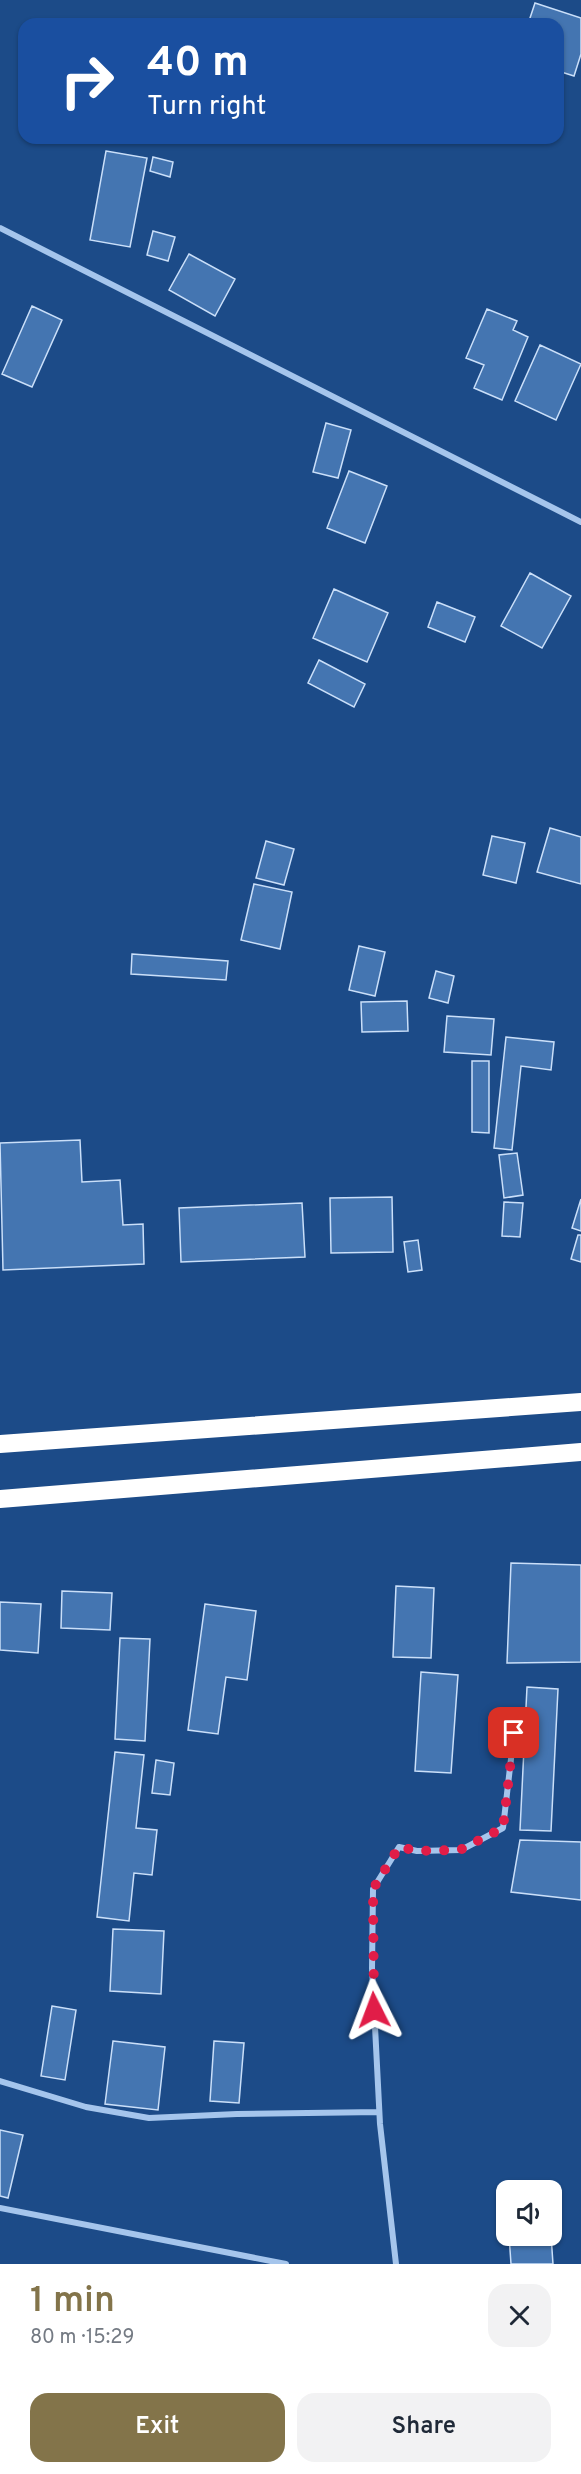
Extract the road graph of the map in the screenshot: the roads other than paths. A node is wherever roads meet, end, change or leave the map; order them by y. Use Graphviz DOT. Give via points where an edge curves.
graph roads {
  1 [pos="0,228"];
  2 [pos="581,522"];
  3 [pos="581,1402"];
  4 [pos="0,1444"];
  5 [pos="581,1452"];
  6 [pos="0,1499"];
  7 [pos="514,1733"];
  8 [pos="0,2081"];
  9 [pos="380,2112"];
  10 [pos="0,2208"];
  11 [pos="286,2264"];
  12 [pos="396,2264"];
  1 -- 2 [label="street"];
  3 -- 4 [label="highway"];
  5 -- 6 [label="highway"];
  7 -- 9 [label="street" via="503,1828 460,1850 417,1851 399,1847 373,1889 372,1968"];
  8 -- 9 [label="street" via="86,2108 149,2118"];
  9 -- 12 [label="street"];
  10 -- 11 [label="street"];
}
